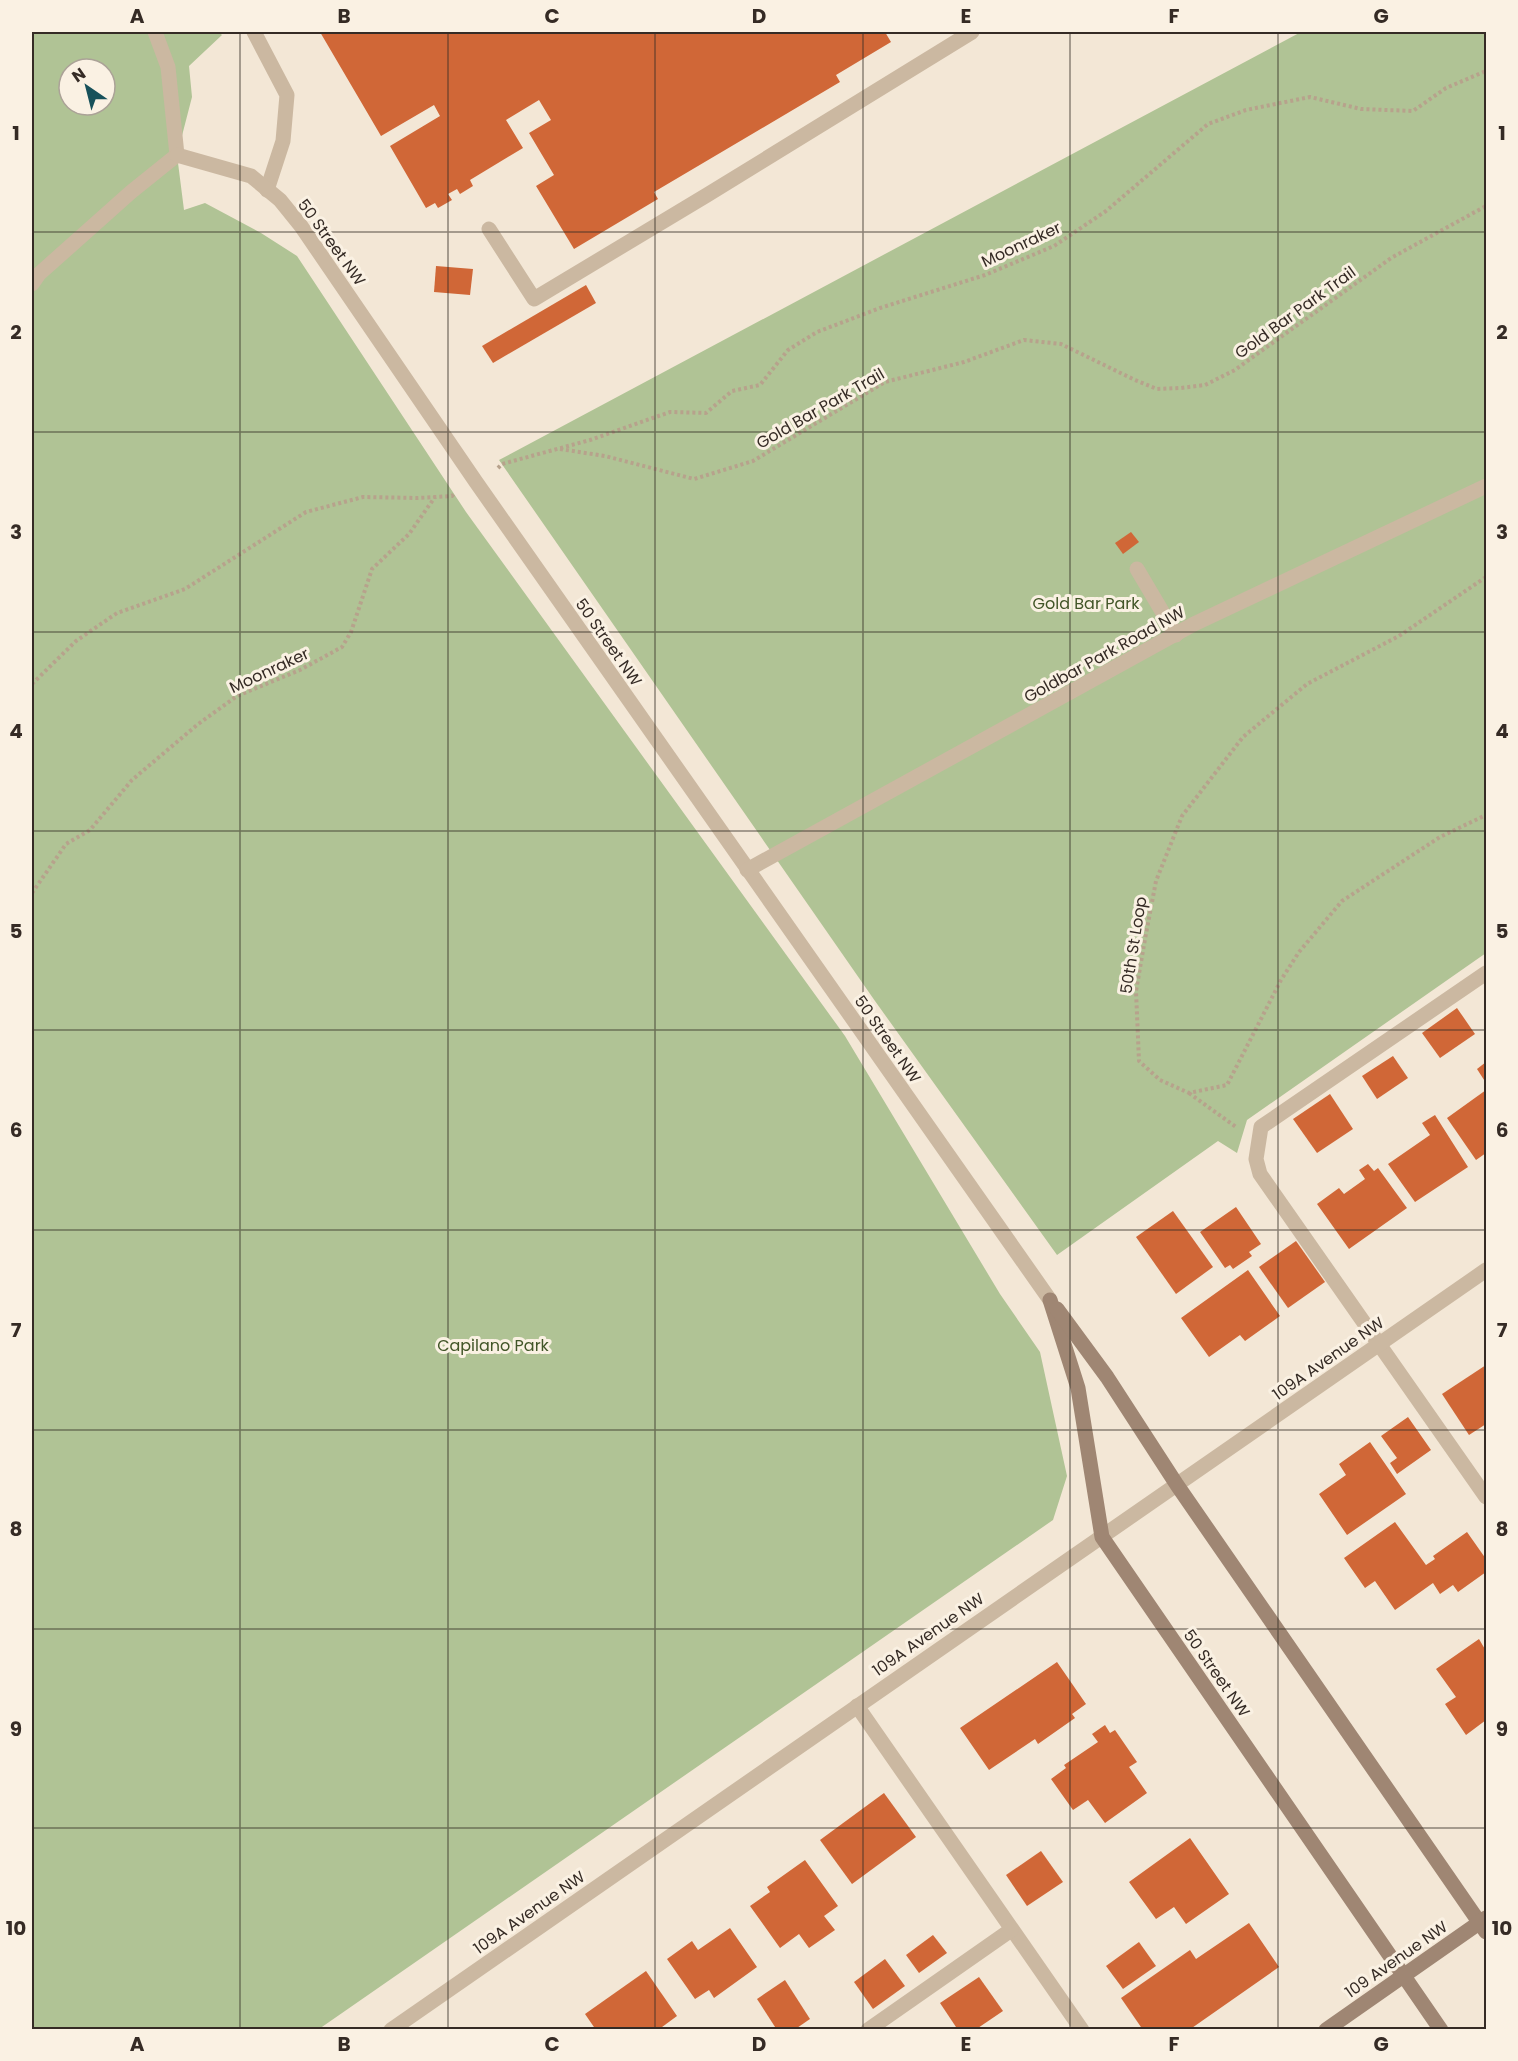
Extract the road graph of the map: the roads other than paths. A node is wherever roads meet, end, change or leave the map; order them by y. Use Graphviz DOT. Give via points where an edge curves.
graph roads {
  1 [pos="155,32"];
  2 [pos="254,32"];
  3 [pos="972,32"];
  4 [pos="177,155"];
  5 [pos="267,190"];
  6 [pos="489,229"];
  7 [pos="32,284"];
  8 [pos="1486,486"];
  9 [pos="1137,569"];
  10 [pos="1176,635"];
  11 [pos="747,870"];
  12 [pos="1486,973"];
  13 [pos="1486,1270"];
  14 [pos="1050,1300"];
  15 [pos="1380,1345"];
  16 [pos="1177,1485"];
  17 [pos="1486,1497"];
  18 [pos="1102,1537"];
  19 [pos="857,1706"];
  20 [pos="1484,1924"];
  21 [pos="1011,1929"];
  22 [pos="1404,1975"];
  23 [pos="391,2030"];
  24 [pos="868,2030"];
  25 [pos="1082,2030"];
  26 [pos="1326,2030"];
  27 [pos="1441,2030"];
  1 -- 4 [label="street" via="168,67"];
  2 -- 5 [label="street" via="287,95 283,141"];
  3 -- 6 [label="street" via="534,299"];
  4 -- 5 [label="street, 50 Street NW" via="251,176"];
  4 -- 7 [label="street"];
  5 -- 11 [label="street, 50 Street NW" via="301,226"];
  8 -- 10 [label="street, Goldbar Park Road NW"];
  9 -- 10 [label="street"];
  10 -- 11 [label="street, Goldbar Park Road NW"];
  11 -- 14 [label="street, 50 Street NW"];
  12 -- 15 [label="street" via="1261,1127 1256,1159 1260,1174"];
  13 -- 15 [label="street, 109A Avenue NW"];
  14 -- 16 [label="street, 50 Street NW" via="1107,1377"];
  14 -- 18 [label="street, 50 Street NW" via="1078,1388"];
  15 -- 16 [label="street, 109A Avenue NW"];
  15 -- 17 [label="street"];
  16 -- 18 [label="street, 109A Avenue NW"];
  16 -- 20 [label="street, 50 Street NW"];
  18 -- 19 [label="street, 109A Avenue NW"];
  18 -- 22 [label="street, 50 Street NW"];
  19 -- 21 [label="street"];
  19 -- 23 [label="street, 109A Avenue NW"];
  20 -- 22 [label="street, 109 Avenue NW"];
  21 -- 24 [label="street"];
  21 -- 25 [label="street"];
  22 -- 26 [label="street, 109 Avenue NW"];
  22 -- 27 [label="street, 50 Street NW"];
}
